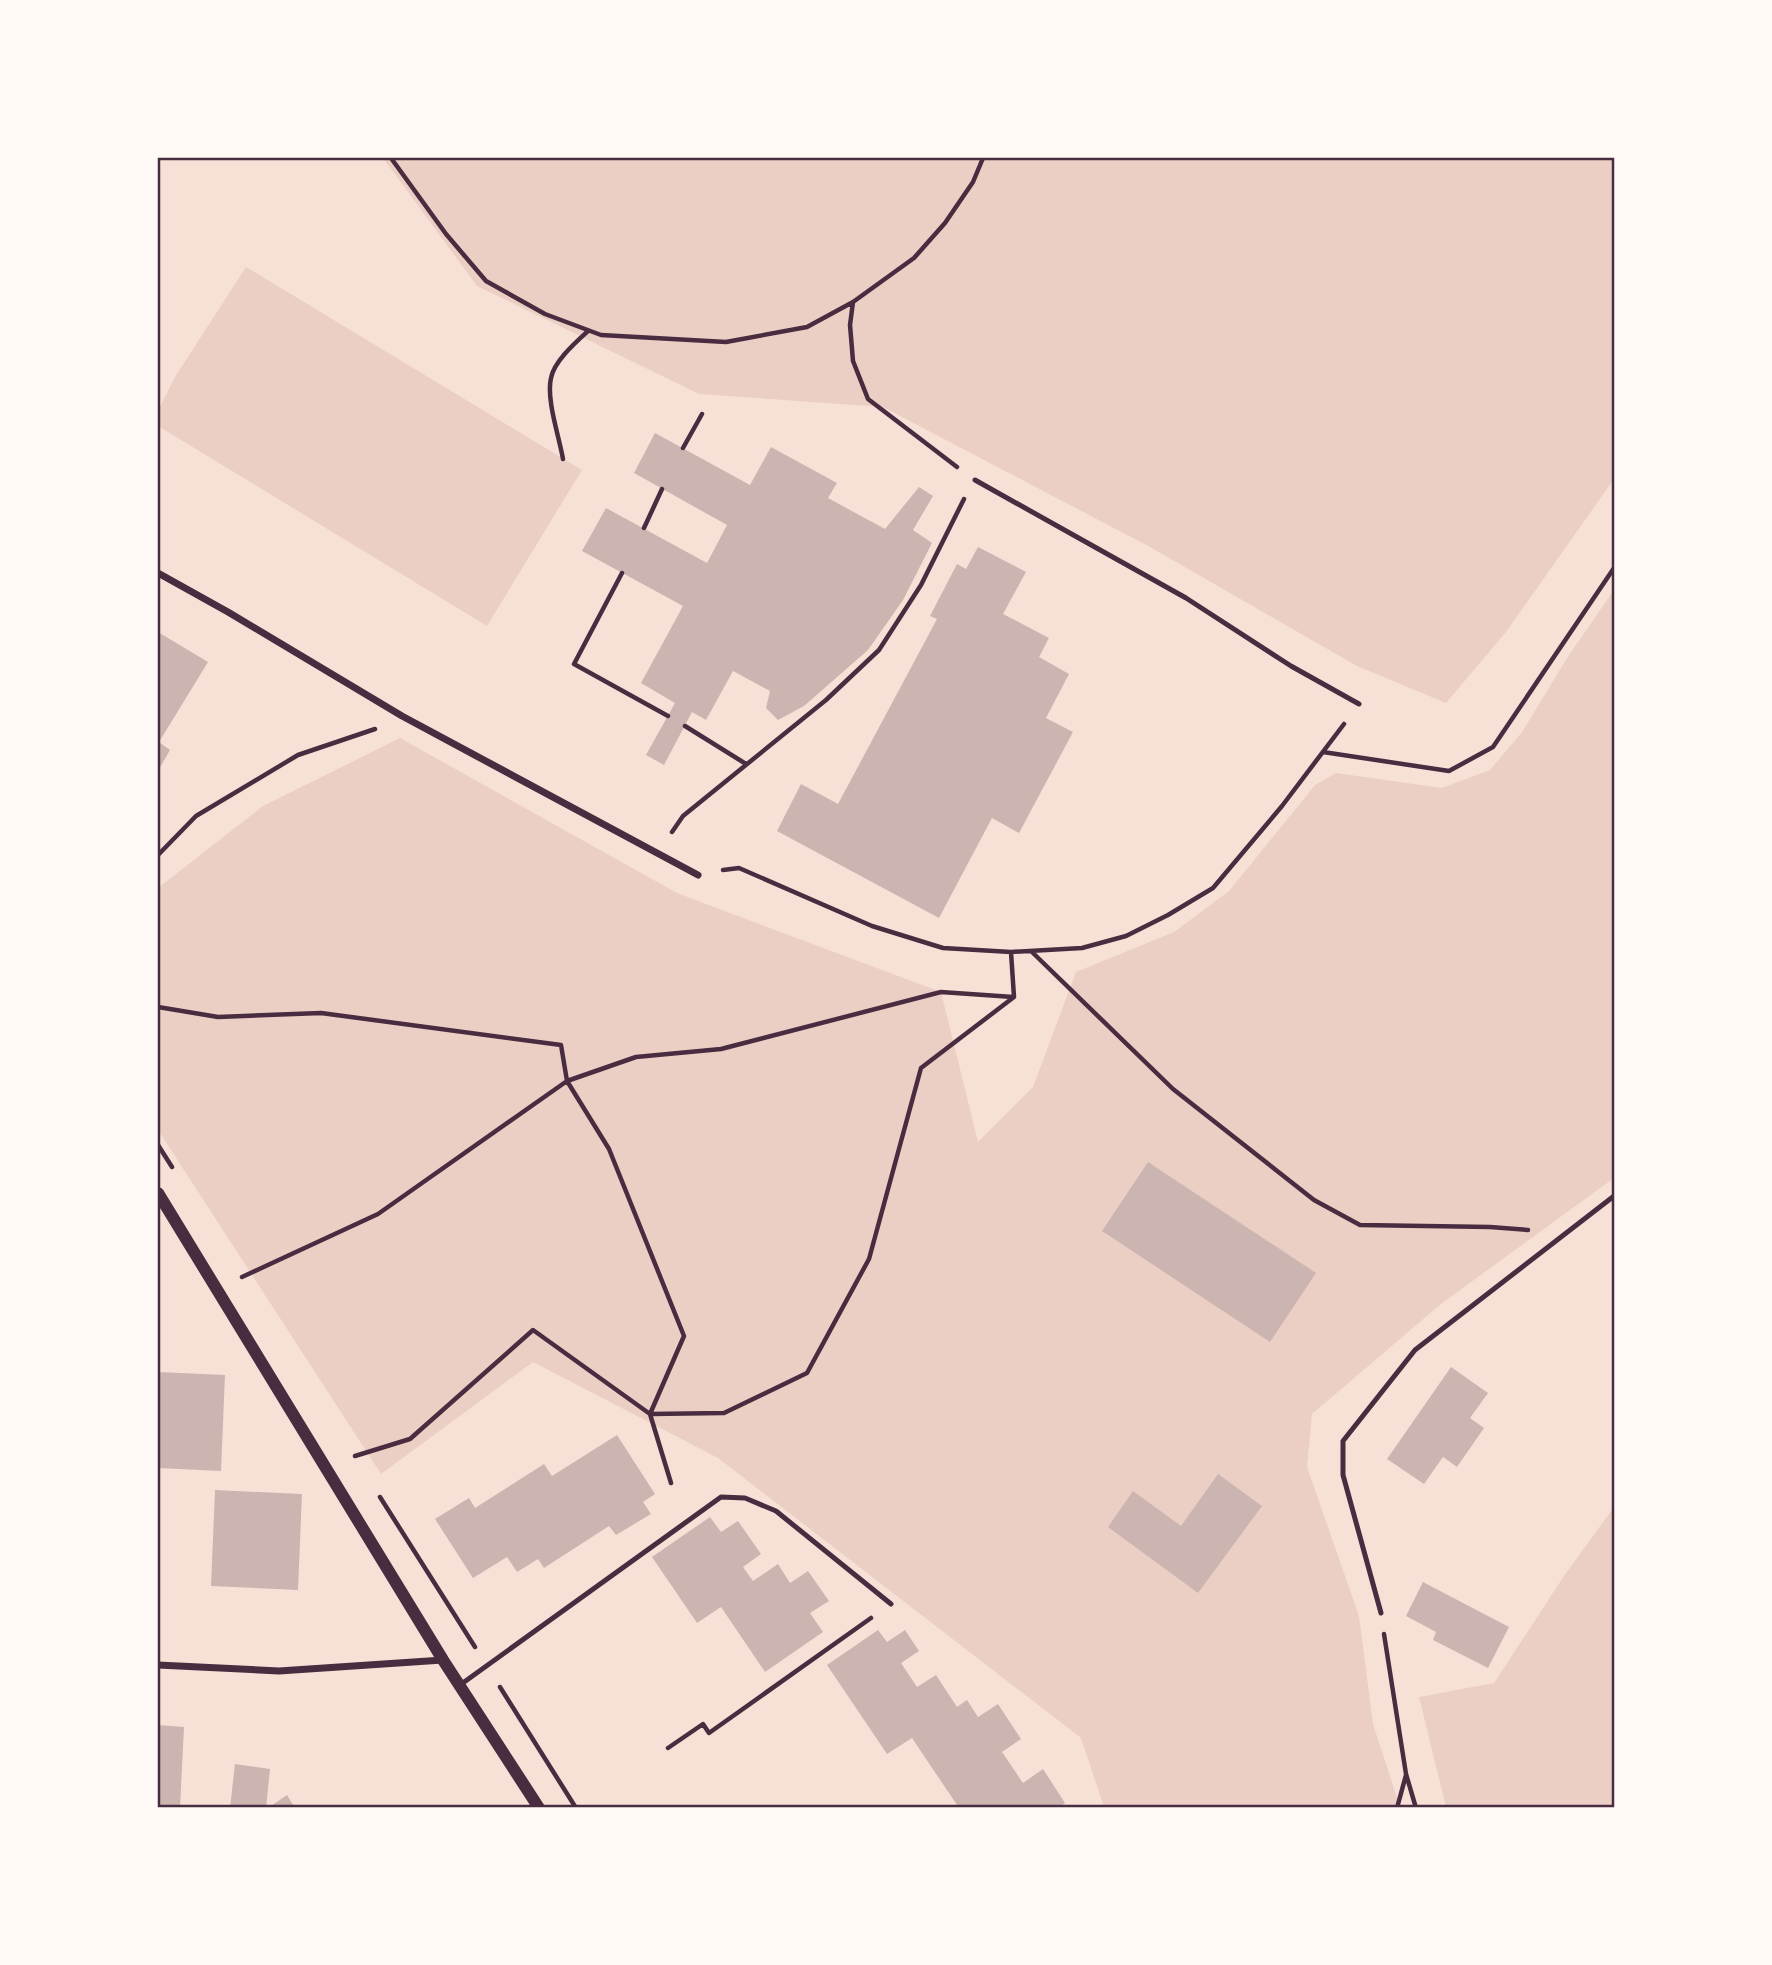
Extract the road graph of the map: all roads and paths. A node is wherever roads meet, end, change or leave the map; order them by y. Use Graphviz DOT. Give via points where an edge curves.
graph roads {
  1 [pos="391,158"];
  2 [pos="983,158"];
  3 [pos="853,302"];
  4 [pos="588,331"];
  5 [pos="702,414"];
  6 [pos="683,449"];
  7 [pos="563,459"];
  8 [pos="975,480"];
  9 [pos="662,489"];
  10 [pos="644,528"];
  11 [pos="1615,568"];
  12 [pos="158,573"];
  13 [pos="622,573"];
  14 [pos="1359,704"];
  15 [pos="668,716"];
  16 [pos="685,726"];
  17 [pos="382,728"];
  18 [pos="1323,752"];
  19 [pos="746,764"];
  20 [pos="683,816"];
  21 [pos="158,855"];
  22 [pos="698,875"];
  23 [pos="1031,951"];
  24 [pos="1011,952"];
  25 [pos="1014,997"];
  26 [pos="158,1007"];
  27 [pos="567,1082"];
  28 [pos="158,1193"];
  29 [pos="1615,1196"];
  30 [pos="1566,1234"];
  31 [pos="242,1277"];
  32 [pos="650,1414"];
  33 [pos="355,1456"];
  34 [pos="671,1483"];
  35 [pos="891,1604"];
  36 [pos="1381,1612"];
  37 [pos="443,1660"];
  38 [pos="158,1665"];
  39 [pos="460,1685"];
  40 [pos="668,1748"];
  41 [pos="1406,1774"];
  42 [pos="539,1808"];
  43 [pos="1397,1808"];
  44 [pos="1416,1808"];
  1 -- 4 [label="path" via="486,281 545,314"];
  2 -- 3 [label="path" via="945,223 914,258"];
  3 -- 4 [label="path" via="807,327 726,342"];
  3 -- 8 [label="path" via="853,361 868,399"];
  4 -- 7 [label="path" via="566,352 551,376 551,405"];
  5 -- 6 [label="path"];
  8 -- 14 [label="lane" via="1186,598"];
  8 -- 19 [label="path" via="921,584 880,650"];
  9 -- 10 [label="path"];
  11 -- 18 [label="path" via="1493,747 1449,771"];
  12 -- 22 [label="street" via="402,716"];
  13 -- 15 [label="path" via="574,664"];
  14 -- 18 [label="path"];
  16 -- 19 [label="path"];
  17 -- 21 [label="path" via="298,755 196,816"];
  18 -- 23 [label="path" via="1213,888 1126,936 1082,948"];
  19 -- 20 [label="path"];
  22 -- 24 [label="path" via="739,868 872,926 943,948"];
  23 -- 24 [label="path"];
  23 -- 30 [label="path" via="1173,1089 1314,1200 1360,1225 1490,1227"];
  24 -- 25 [label="path"];
  25 -- 27 [label="path" via="941,992 721,1049 636,1056"];
  25 -- 32 [label="path" via="921,1068 869,1259 807,1373 724,1413"];
  26 -- 27 [label="path" via="218,1017 321,1013 561,1045"];
  27 -- 31 [label="path" via="378,1214"];
  27 -- 32 [label="path" via="609,1150 684,1336"];
  28 -- 37 [label="street"];
  29 -- 30 [label="lane"];
  30 -- 36 [label="lane" via="1415,1350 1343,1441 1343,1475"];
  32 -- 33 [label="path" via="533,1330 410,1439"];
  32 -- 34 [label="path"];
  35 -- 39 [label="lane" via="776,1511 745,1498 721,1497"];
  35 -- 40 [label="path" via="709,1733 703,1724"];
  36 -- 41 [label="path"];
  37 -- 38 [label="street" via="279,1671"];
  37 -- 39 [label="street"];
  39 -- 42 [label="street"];
  41 -- 43 [label="path"];
  41 -- 44 [label="path"];
}
